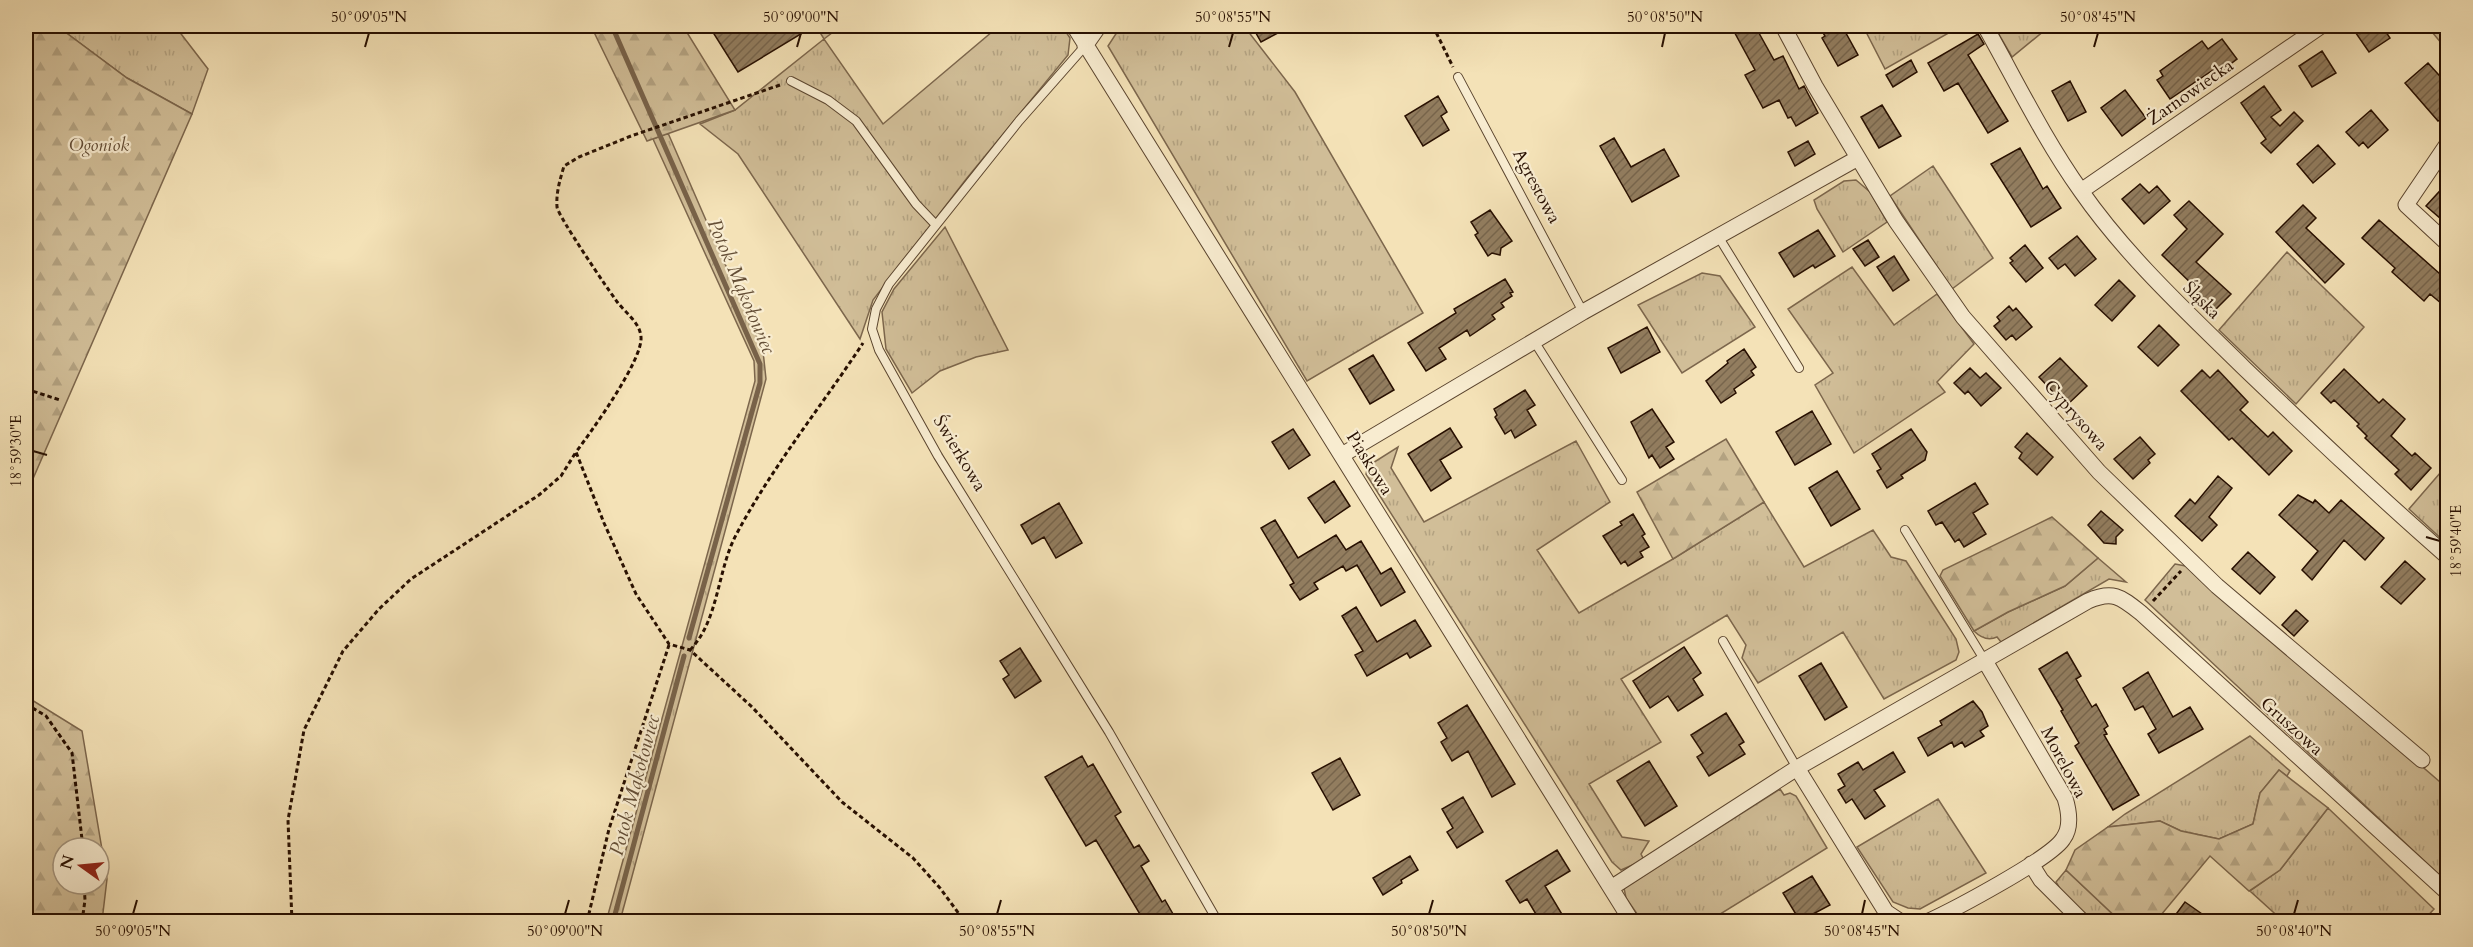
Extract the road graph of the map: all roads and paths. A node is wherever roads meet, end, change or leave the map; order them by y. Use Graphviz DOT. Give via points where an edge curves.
graph roads {
  1 [pos="1074,26"];
  2 [pos="1099,26"];
  3 [pos="1433,26"];
  4 [pos="1783,26"];
  5 [pos="1985,26"];
  6 [pos="2321,26"];
  7 [pos="1085,46"];
  8 [pos="1458,77"];
  9 [pos="791,81"];
  10 [pos="2448,143"];
  11 [pos="1858,158"];
  12 [pos="2081,191"];
  13 [pos="935,224"];
  14 [pos="1718,236"];
  15 [pos="2448,244"];
  16 [pos="1582,312"];
  17 [pos="872,329"];
  18 [pos="1533,341"];
  19 [pos="1799,368"];
  20 [pos="26,390"];
  21 [pos="60,400"];
  22 [pos="576,452"];
  23 [pos="1342,455"];
  24 [pos="1622,480"];
  25 [pos="1905,530"];
  26 [pos="2448,557"];
  27 [pos="2191,561"];
  28 [pos="2141,613"];
  29 [pos="1723,641"];
  30 [pos="669,644"];
  31 [pos="690,650"];
  32 [pos="1985,661"];
  33 [pos="26,704"];
  34 [pos="2422,760"];
  35 [pos="1797,768"];
  36 [pos="82,836"];
  37 [pos="2031,864"];
  38 [pos="1611,888"];
  39 [pos="2448,893"];
  40 [pos="85,896"];
  41 [pos="82,921"];
  42 [pos="291,921"];
  43 [pos="586,921"];
  44 [pos="965,921"];
  45 [pos="1218,921"];
  46 [pos="1632,921"];
  47 [pos="1901,921"];
  48 [pos="1927,921"];
  49 [pos="2083,921"];
  1 -- 7 [label="street, Piaskowa"];
  2 -- 7 [label="street"];
  3 -- 8 [label="path"];
  4 -- 11 [label="street, Cyprysowa"];
  5 -- 12 [label="street, Śląska"];
  6 -- 12 [label="street, Żarnowiecka"];
  7 -- 13 [label="lane"];
  7 -- 23 [label="street, Piaskowa"];
  8 -- 16 [label="lane, Agrestowa"];
  9 -- 13 [label="lane" via="828,100 856,121"];
  9 -- 22 [label="path" via="645,132 564,166 557,188 557,209 636,323 641,338 628,372"];
  10 -- 15 [label="street" via="2406,205"];
  11 -- 14 [label="street"];
  11 -- 27 [label="street, Cyprysowa" via="1896,221 1963,317 2099,472"];
  12 -- 26 [label="street, Śląska" via="2178,305"];
  13 -- 17 [label="lane" via="889,284 876,309"];
  14 -- 16 [label="street"];
  14 -- 19 [label="lane"];
  16 -- 18 [label="street"];
  17 -- 31 [label="path" via="751,509 728,554 702,636"];
  17 -- 45 [label="lane, Świerkowa" via="879,350 939,456 1109,732"];
  18 -- 23 [label="street"];
  18 -- 24 [label="lane"];
  20 -- 21 [label="path"];
  22 -- 30 [label="path" via="636,594"];
  22 -- 42 [label="path" via="561,476 538,495 411,579 343,651 304,730 288,820"];
  23 -- 38 [label="street, Piaskowa"];
  25 -- 32 [label="lane"];
  27 -- 28 [label="path"];
  27 -- 34 [label="street, Cyprysowa"];
  28 -- 32 [label="street, Gruszowa" via="2123,599 2107,595 2088,601"];
  28 -- 39 [label="street, Gruszowa"];
  29 -- 35 [label="lane"];
  30 -- 31 [label="path"];
  30 -- 43 [label="path" via="609,829"];
  31 -- 44 [label="path" via="752,707 842,802 913,858"];
  32 -- 35 [label="street"];
  32 -- 37 [label="street, Morelowa" via="2055,779 2069,814 2064,839"];
  33 -- 36 [label="path" via="46,716 72,753"];
  35 -- 38 [label="street"];
  35 -- 47 [label="street" via="1886,912"];
  37 -- 48 [label="street, Morelowa"];
  37 -- 49 [label="street" via="2041,880"];
  38 -- 46 [label="street, Piaskowa"];
  40 -- 41 [label="path"];
}
